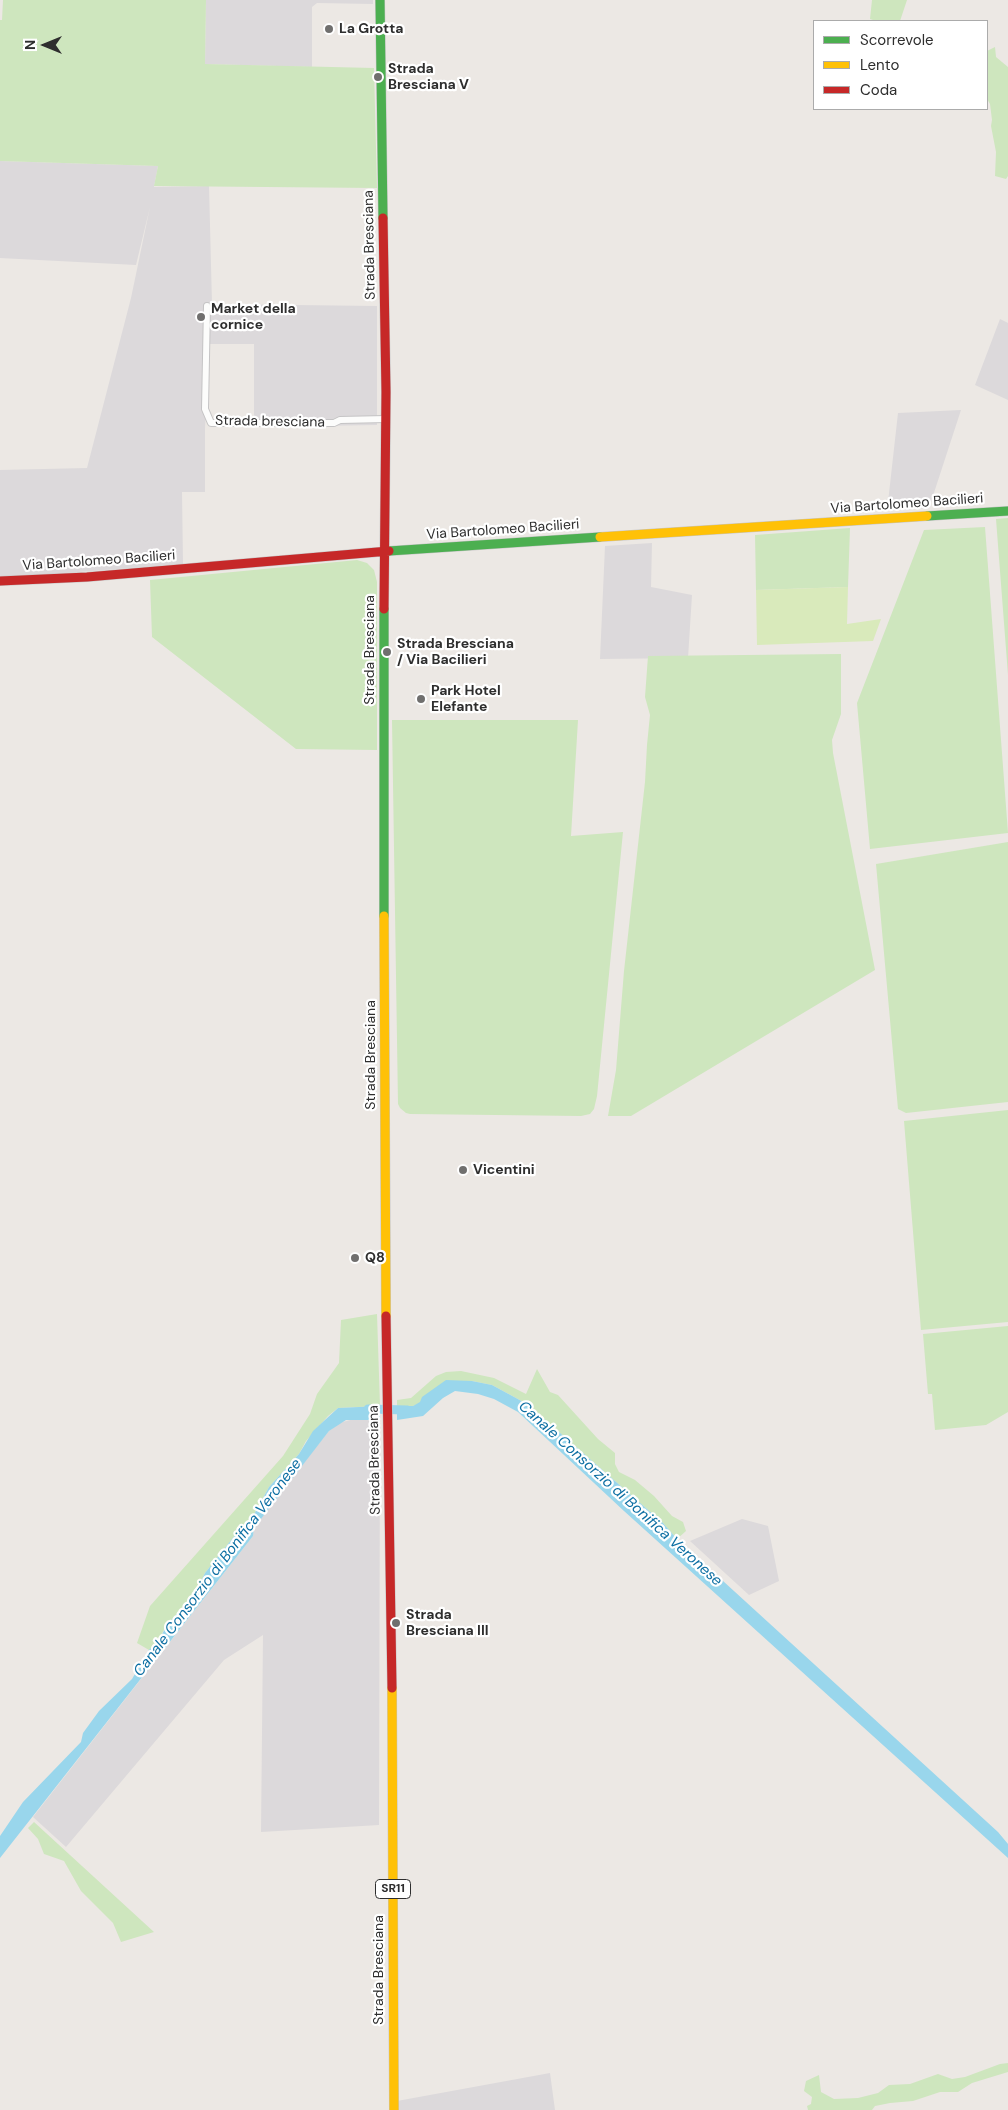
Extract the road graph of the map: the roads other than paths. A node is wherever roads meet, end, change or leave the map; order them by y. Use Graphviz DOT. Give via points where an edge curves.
graph roads {
  1 [pos="380,0"];
  2 [pos="207,306"];
  3 [pos="386,419"];
  4 [pos="1008,511"];
  5 [pos="384,551"];
  6 [pos="0,581"];
  7 [pos="394,2110"];
  1 -- 3 [label="main road, Strada Bresciana"];
  2 -- 3 [label="street, Strada bresciana" via="205,409 211,423 334,423 340,420"];
  3 -- 5 [label="main road, Strada Bresciana"];
  4 -- 5 [label="main road, Via Bartolomeo Bacilieri"];
  5 -- 6 [label="main road, Via Bartolomeo Bacilieri" via="87,577"];
  5 -- 7 [label="main road, Strada Bresciana / SR11"];
}
